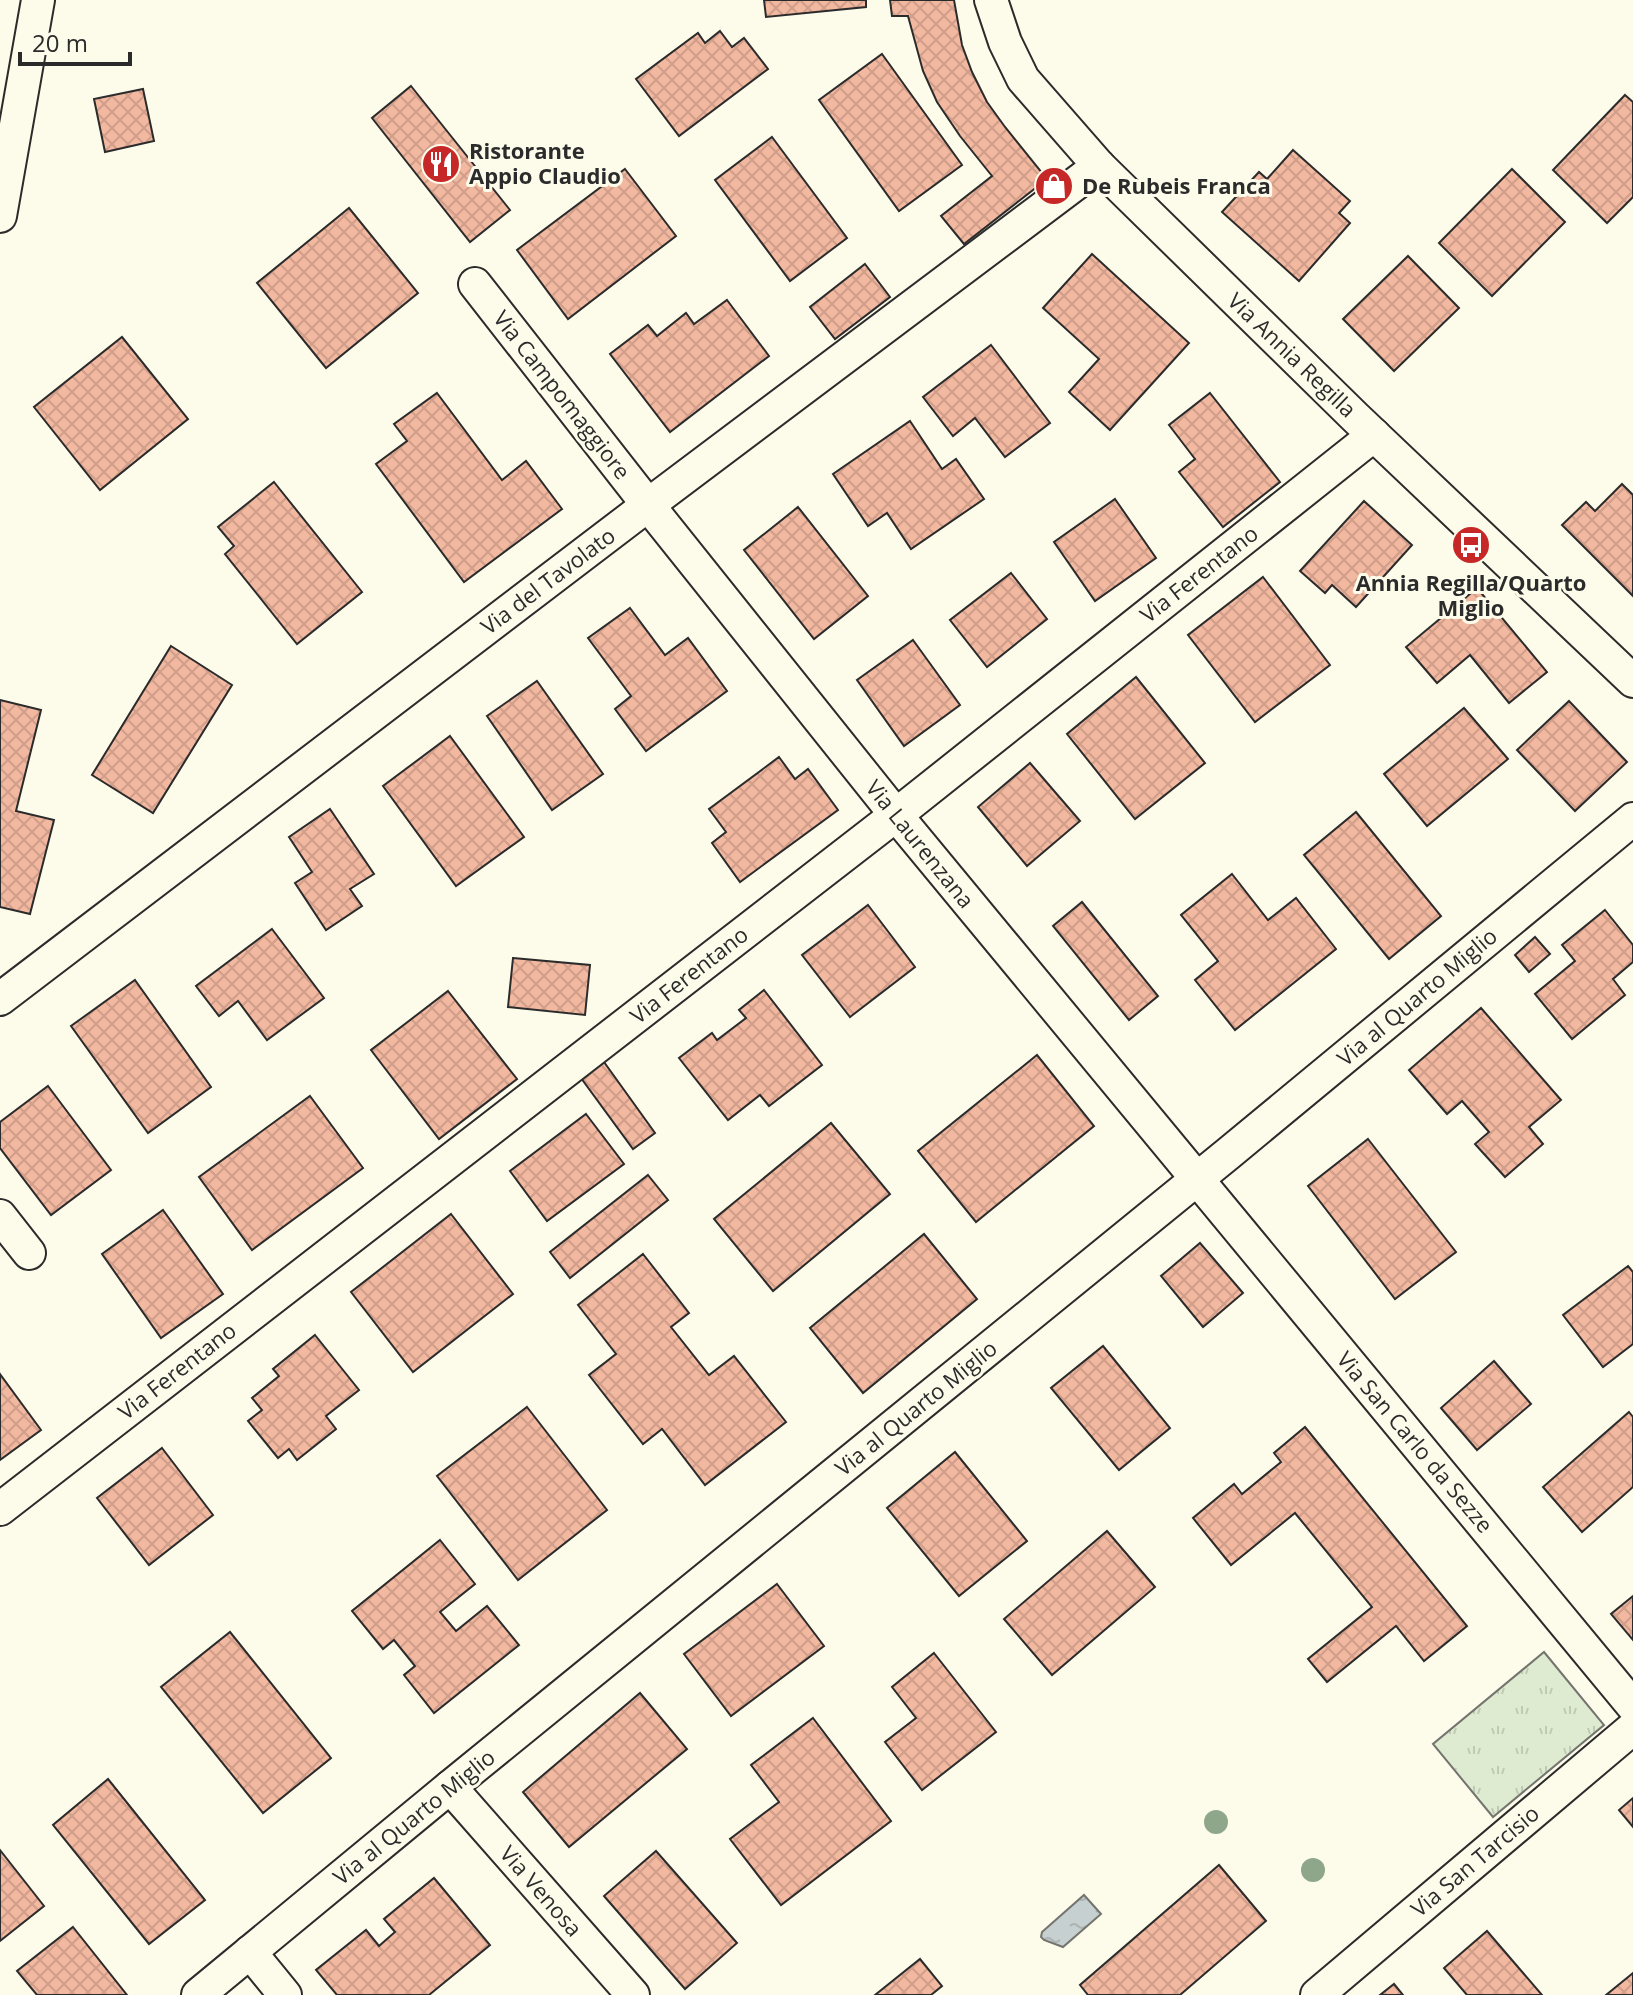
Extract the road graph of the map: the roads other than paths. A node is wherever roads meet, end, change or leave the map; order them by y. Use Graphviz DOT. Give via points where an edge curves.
graph roads {
  1 [pos="38,0"];
  2 [pos="991,0"];
  3 [pos="1099,166"];
  4 [pos="0,216"];
  5 [pos="475,284"];
  6 [pos="1374,435"];
  7 [pos="648,505"];
  8 [pos="1633,681"];
  9 [pos="896,815"];
  10 [pos="1633,819"];
  11 [pos="0,999"];
  12 [pos="1197,1179"];
  13 [pos="0,1216"];
  14 [pos="29,1253"];
  15 [pos="0,1509"];
  16 [pos="1633,1706"];
  17 [pos="1633,1728"];
  18 [pos="450,1787"];
  19 [pos="250,1952"];
  20 [pos="198,1995"];
  21 [pos="285,1995"];
  22 [pos="633,1995"];
  23 [pos="1317,1995"];
  1 -- 4 [label="street"];
  2 -- 3 [label="street, Via Annia Regilla" via="1023,79"];
  3 -- 6 [label="street, Via Annia Regilla"];
  3 -- 7 [label="street, Via del Tavolato"];
  5 -- 7 [label="street, Via Campomaggiore"];
  6 -- 8 [label="street, Via Annia Regilla"];
  6 -- 9 [label="street, Via Ferentano"];
  7 -- 9 [label="street, Via Laurenzana"];
  7 -- 11 [label="street, Via del Tavolato"];
  9 -- 12 [label="street, Via Laurenzana"];
  9 -- 15 [label="street, Via Ferentano"];
  10 -- 12 [label="street, Via al Quarto Miglio"];
  12 -- 16 [label="street, Via San Carlo da Sezze"];
  12 -- 18 [label="street, Via al Quarto Miglio"];
  13 -- 14 [label="street"];
  17 -- 23 [label="street, Via San Tarcisio"];
  18 -- 19 [label="street, Via al Quarto Miglio"];
  18 -- 22 [label="street, Via Venosa"];
  19 -- 20 [label="street, Via al Quarto Miglio"];
  19 -- 21 [label="street"];
}
